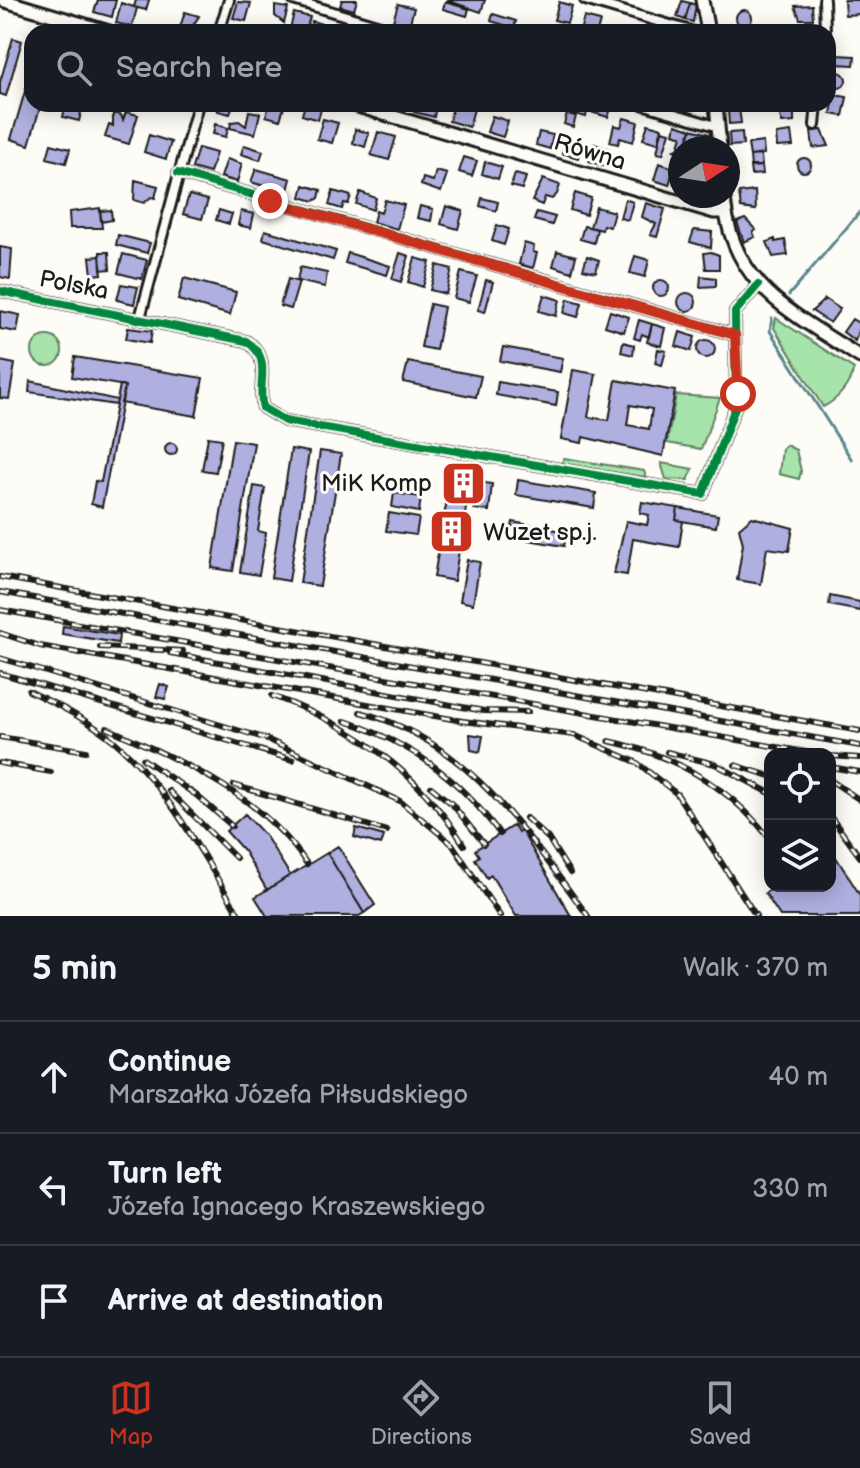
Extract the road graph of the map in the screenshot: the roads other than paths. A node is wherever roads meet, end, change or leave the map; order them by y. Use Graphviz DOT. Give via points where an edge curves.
graph roads {
  1 [pos="2,0"];
  2 [pos="229,0"];
  3 [pos="293,0"];
  4 [pos="585,0"];
  5 [pos="702,0"];
  6 [pos="824,0"];
  7 [pos="82,24"];
  8 [pos="222,24"];
  9 [pos="373,24"];
  10 [pos="667,24"];
  11 [pos="706,24"];
  12 [pos="825,24"];
  13 [pos="196,112"];
  14 [pos="378,112"];
  15 [pos="669,112"];
  16 [pos="717,112"];
  17 [pos="816,112"];
  18 [pos="815,125"];
  19 [pos="719,127"];
  20 [pos="719,136"];
  21 [pos="178,173"];
  22 [pos="725,208"];
  23 [pos="725,212"];
  24 [pos="758,285"];
  25 [pos="0,291"];
  26 [pos="140,318"];
  27 [pos="735,335"];
  28 [pos="860,357"];
  1 -- 7 [label="street"];
  2 -- 8 [label="street"];
  3 -- 9 [label="street"];
  4 -- 10 [label="street"];
  5 -- 11 [label="street"];
  6 -- 12 [label="street"];
  13 -- 21 [label="street"];
  14 -- 23 [label="street, Równa"];
  15 -- 19 [label="street"];
  16 -- 19 [label="street"];
  17 -- 18 [label="street"];
  19 -- 20 [label="street"];
  21 -- 26 [label="street"];
  21 -- 27 [label="street"];
  22 -- 23 [label="street"];
  23 -- 24 [label="street" via="735,249"];
  24 -- 27 [label="street" via="735,312"];
  24 -- 28 [label="street"];
  25 -- 26 [label="street, Polska"];
  26 -- 27 [label="street, Polska" via="246,341 256,348 264,366 263,408 285,421 703,494 736,405"];
}
